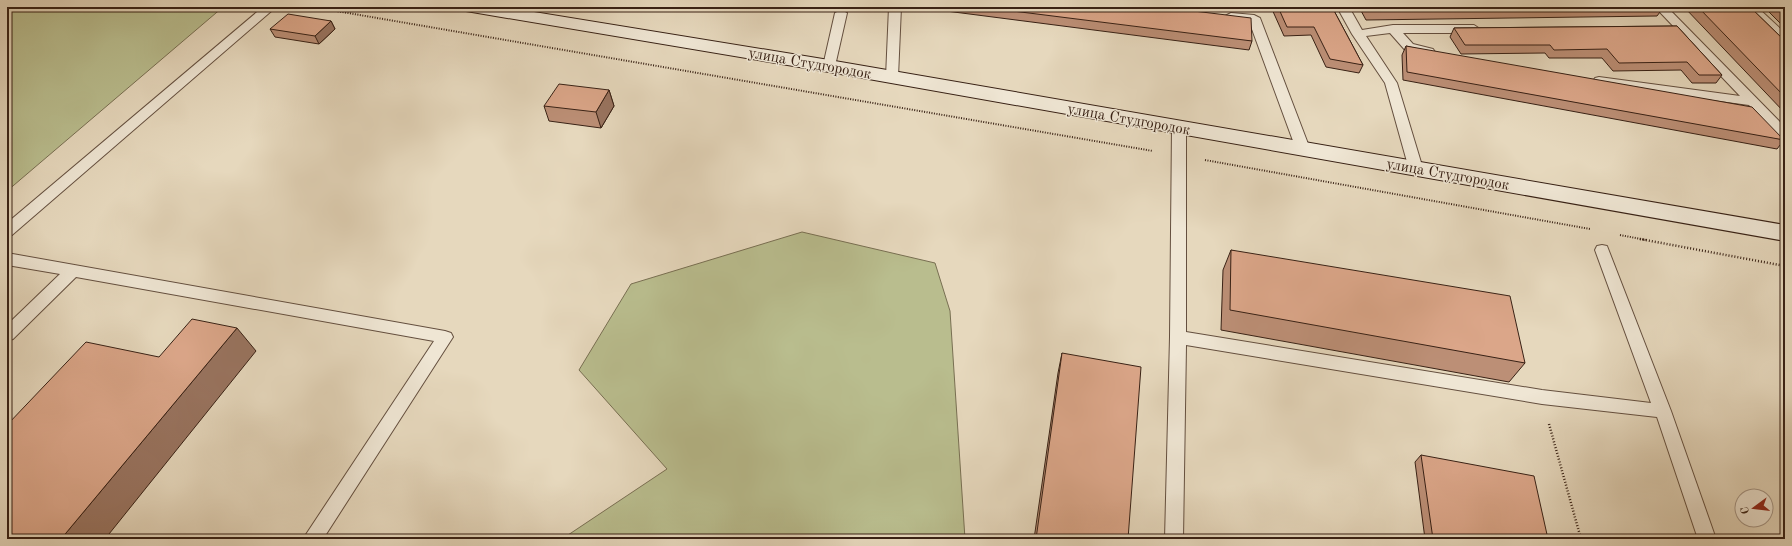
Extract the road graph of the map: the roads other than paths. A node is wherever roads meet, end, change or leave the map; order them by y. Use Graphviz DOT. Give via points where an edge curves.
graph roads {
  1 [pos="270,7"];
  2 [pos="472,7"];
  3 [pos="895,7"];
  4 [pos="1250,7"];
  5 [pos="1343,7"];
  6 [pos="1661,7"];
  7 [pos="1750,7"];
  8 [pos="841,13"];
  9 [pos="1223,15"];
  10 [pos="1254,18"];
  11 [pos="1392,29"];
  12 [pos="1487,29"];
  13 [pos="1667,29"];
  14 [pos="1683,29"];
  15 [pos="1358,34"];
  16 [pos="1785,39"];
  17 [pos="1444,56"];
  18 [pos="829,66"];
  19 [pos="892,77"];
  20 [pos="1584,79"];
  21 [pos="1754,102"];
  22 [pos="1179,127"];
  23 [pos="1783,134"];
  24 [pos="1303,149"];
  25 [pos="1416,169"];
  26 [pos="7,231"];
  27 [pos="1785,233"];
  28 [pos="1602,250"];
  29 [pos="7,259"];
  30 [pos="73,271"];
  31 [pos="7,335"];
  32 [pos="1178,337"];
  33 [pos="1663,411"];
  34 [pos="312,539"];
  35 [pos="1174,539"];
  36 [pos="1707,539"];
  1 -- 26 [label="lane"];
  2 -- 18 [label="street, улица Студгородок"];
  3 -- 19 [label="lane"];
  4 -- 10 [label="lane"];
  5 -- 15 [label="lane"];
  6 -- 14 [label="lane"];
  7 -- 16 [label="lane"];
  8 -- 18 [label="lane"];
  9 -- 10 [label="lane"];
  10 -- 24 [label="lane"];
  11 -- 12 [label="lane"];
  11 -- 15 [label="lane"];
  11 -- 17 [label="lane" via="1409,47"];
  13 -- 14 [label="lane"];
  14 -- 21 [label="lane"];
  15 -- 25 [label="lane" via="1391,83"];
  18 -- 19 [label="street, улица Студгородок"];
  19 -- 22 [label="street, улица Студгородок"];
  20 -- 21 [label="lane"];
  21 -- 23 [label="lane"];
  22 -- 24 [label="street, улица Студгородок"];
  22 -- 32 [label="lane"];
  24 -- 25 [label="street, улица Студгородок"];
  25 -- 27 [label="street, улица Студгородок"];
  28 -- 33 [label="lane"];
  29 -- 30 [label="lane"];
  30 -- 31 [label="lane"];
  30 -- 34 [label="lane" via="445,337"];
  32 -- 33 [label="lane" via="1542,397"];
  32 -- 35 [label="lane"];
  33 -- 36 [label="lane"];
}
